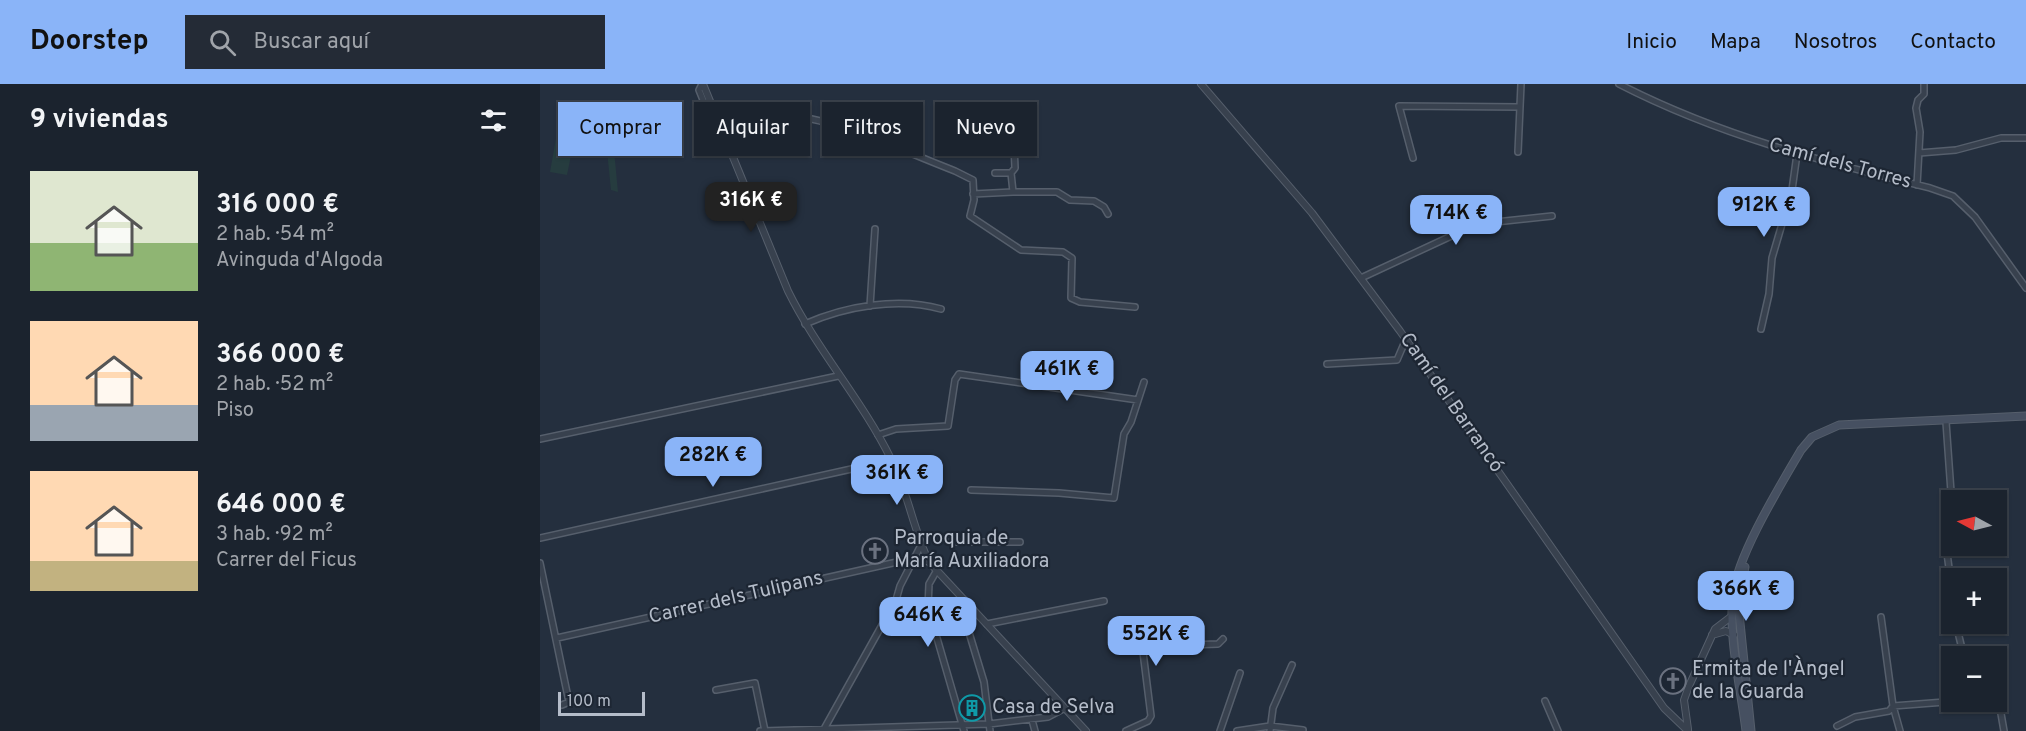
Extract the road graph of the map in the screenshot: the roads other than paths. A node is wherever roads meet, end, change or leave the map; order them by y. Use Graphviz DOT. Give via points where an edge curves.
graph roads {
  1 [pos="703,84"];
  2 [pos="1201,84"];
  3 [pos="1521,84"];
  4 [pos="1619,84"];
  5 [pos="1924,84"];
  6 [pos="704,102"];
  7 [pos="711,102"];
  8 [pos="1520,107"];
  9 [pos="810,117"];
  10 [pos="2026,138"];
  11 [pos="1518,152"];
  12 [pos="1919,153"];
  13 [pos="1797,154"];
  14 [pos="733,156"];
  15 [pos="1014,156"];
  16 [pos="1413,158"];
  17 [pos="995,173"];
  18 [pos="1011,173"];
  19 [pos="1917,184"];
  20 [pos="1013,192"];
  21 [pos="973,194"];
  22 [pos="1108,214"];
  23 [pos="1552,216"];
  24 [pos="875,229"];
  25 [pos="1361,278"];
  26 [pos="2026,288"];
  27 [pos="870,306"];
  28 [pos="1135,307"];
  29 [pos="941,309"];
  30 [pos="805,324"];
  31 [pos="1761,329"];
  32 [pos="1406,339"];
  33 [pos="1327,364"];
  34 [pos="838,376"];
  35 [pos="1144,382"];
  36 [pos="1138,400"];
  37 [pos="2026,416"];
  38 [pos="1946,422"];
  39 [pos="878,435"];
  40 [pos="540,439"];
  41 [pos="892,460"];
  42 [pos="971,490"];
  43 [pos="540,538"];
  44 [pos="950,542"];
  45 [pos="1020,542"];
  46 [pos="1752,544"];
  47 [pos="921,545"];
  48 [pos="915,558"];
  49 [pos="929,562"];
  50 [pos="540,563"];
  51 [pos="1949,568"];
  52 [pos="937,570"];
  53 [pos="1742,574"];
  54 [pos="543,598"];
  55 [pos="1104,601"];
  56 [pos="967,602"];
  57 [pos="1732,616"];
  58 [pos="1881,617"];
  59 [pos="1724,620"];
  60 [pos="987,624"];
  61 [pos="1733,625"];
  62 [pos="1726,631"];
  63 [pos="1734,635"];
  64 [pos="1711,636"];
  65 [pos="557,638"];
  66 [pos="1223,639"];
  67 [pos="1741,648"];
  68 [pos="1292,665"];
  69 [pos="1240,672"];
  70 [pos="716,690"];
  71 [pos="1545,701"];
  72 [pos="1941,702"];
  73 [pos="561,705"];
  74 [pos="1893,706"];
  75 [pos="1065,708"];
  76 [pos="2001,712"];
  77 [pos="1032,720"];
  78 [pos="1837,726"];
  79 [pos="964,728"];
  80 [pos="990,728"];
  81 [pos="824,729"];
  82 [pos="920,729"];
  83 [pos="1270,729"];
  84 [pos="1304,730"];
  85 [pos="760,731"];
  86 [pos="765,731"];
  87 [pos="1035,731"];
  88 [pos="1086,731"];
  89 [pos="1126,731"];
  90 [pos="1220,731"];
  91 [pos="1237,731"];
  92 [pos="1558,731"];
  93 [pos="1688,731"];
  94 [pos="1746,731"];
  95 [pos="1751,731"];
  96 [pos="1900,731"];
  97 [pos="2004,731"];
  1 -- 6 [label="street" via="699,90"];
  1 -- 7 [label="street"];
  2 -- 25 [label="street, Camí del Barrancó" via="1312,213"];
  3 -- 8 [label="street"];
  4 -- 13 [label="street, Camí dels Torres" via="1688,116"];
  5 -- 12 [label="street" via="1924,94 1916,108"];
  8 -- 11 [label="street"];
  8 -- 16 [label="street" via="1399,106"];
  9 -- 21 [label="street" via="964,175 973,180"];
  10 -- 12 [label="street" via="2001,138 1956,150"];
  12 -- 19 [label="street"];
  13 -- 19 [label="street, Camí dels Torres"];
  13 -- 31 [label="street" via="1792,190 1772,258"];
  14 -- 30 [label="street"];
  15 -- 18 [label="street"];
  17 -- 18 [label="street"];
  18 -- 20 [label="street"];
  19 -- 26 [label="street, Camí dels Torres" via="1953,196 1981,225"];
  20 -- 21 [label="street"];
  20 -- 22 [label="street" via="1057,192 1070,201 1094,201"];
  21 -- 28 [label="street" via="970,216 1021,250 1070,255 1071,298"];
  23 -- 25 [label="street" via="1477,224"];
  24 -- 27 [label="street"];
  25 -- 32 [label="street, Camí del Barrancó"];
  27 -- 29 [label="street" via="904,302"];
  27 -- 30 [label="street"];
  30 -- 34 [label="street"];
  32 -- 33 [label="street" via="1397,360"];
  32 -- 93 [label="street, Camí del Barrancó" via="1654,693"];
  34 -- 39 [label="street"];
  34 -- 40 [label="street"];
  35 -- 36 [label="street"];
  36 -- 39 [label="street" via="959,374 948,426 896,429"];
  36 -- 42 [label="street" via="1124,434 1114,498"];
  37 -- 38 [label="main road"];
  38 -- 46 [label="main road" via="1839,426 1812,437 1776,492"];
  38 -- 51 [label="street" via="1951,492 1944,530"];
  39 -- 41 [label="street"];
  41 -- 43 [label="street"];
  41 -- 47 [label="street"];
  44 -- 45 [label="street"];
  46 -- 53 [label="main road"];
  46 -- 57 [label="main road" via="1737,575"];
  47 -- 48 [label="street"];
  47 -- 49 [label="street"];
  48 -- 49 [label="street, Carrer dels Tulipans"];
  48 -- 65 [label="street, Carrer dels Tulipans"];
  48 -- 81 [label="street"];
  49 -- 52 [label="street"];
  50 -- 54 [label="street"];
  52 -- 56 [label="street"];
  52 -- 79 [label="street" via="929,584 928,607"];
  53 -- 61 [label="main road" via="1737,584"];
  53 -- 67 [label="main road" via="1738,603"];
  54 -- 65 [label="street"];
  55 -- 60 [label="street"];
  56 -- 60 [label="street"];
  56 -- 80 [label="street" via="964,616 984,682"];
  57 -- 59 [label="street"];
  57 -- 61 [label="main road"];
  58 -- 74 [label="street"];
  59 -- 61 [label="main road"];
  59 -- 64 [label="street"];
  60 -- 75 [label="street"];
  61 -- 62 [label="main road"];
  61 -- 63 [label="main road"];
  61 -- 67 [label="main road"];
  62 -- 63 [label="street"];
  62 -- 64 [label="street"];
  63 -- 94 [label="main road"];
  64 -- 93 [label="street" via="1684,700"];
  65 -- 73 [label="street" via="569,702"];
  66 -- 89 [label="street" via="1218,644 1159,646 1143,652 1151,716"];
  67 -- 95 [label="main road"];
  68 -- 83 [label="street" via="1273,708"];
  69 -- 90 [label="street"];
  70 -- 86 [label="street" via="754,683"];
  71 -- 92 [label="street"];
  72 -- 74 [label="street"];
  74 -- 78 [label="street" via="1889,711 1855,717"];
  74 -- 96 [label="street"];
  75 -- 77 [label="street"];
  75 -- 88 [label="street"];
  76 -- 97 [label="street"];
  77 -- 80 [label="street"];
  77 -- 87 [label="street"];
  79 -- 80 [label="street"];
  79 -- 82 [label="street"];
  81 -- 82 [label="street"];
  81 -- 86 [label="street"];
  83 -- 84 [label="street"];
  83 -- 91 [label="street"];
  85 -- 86 [label="street"];
}
